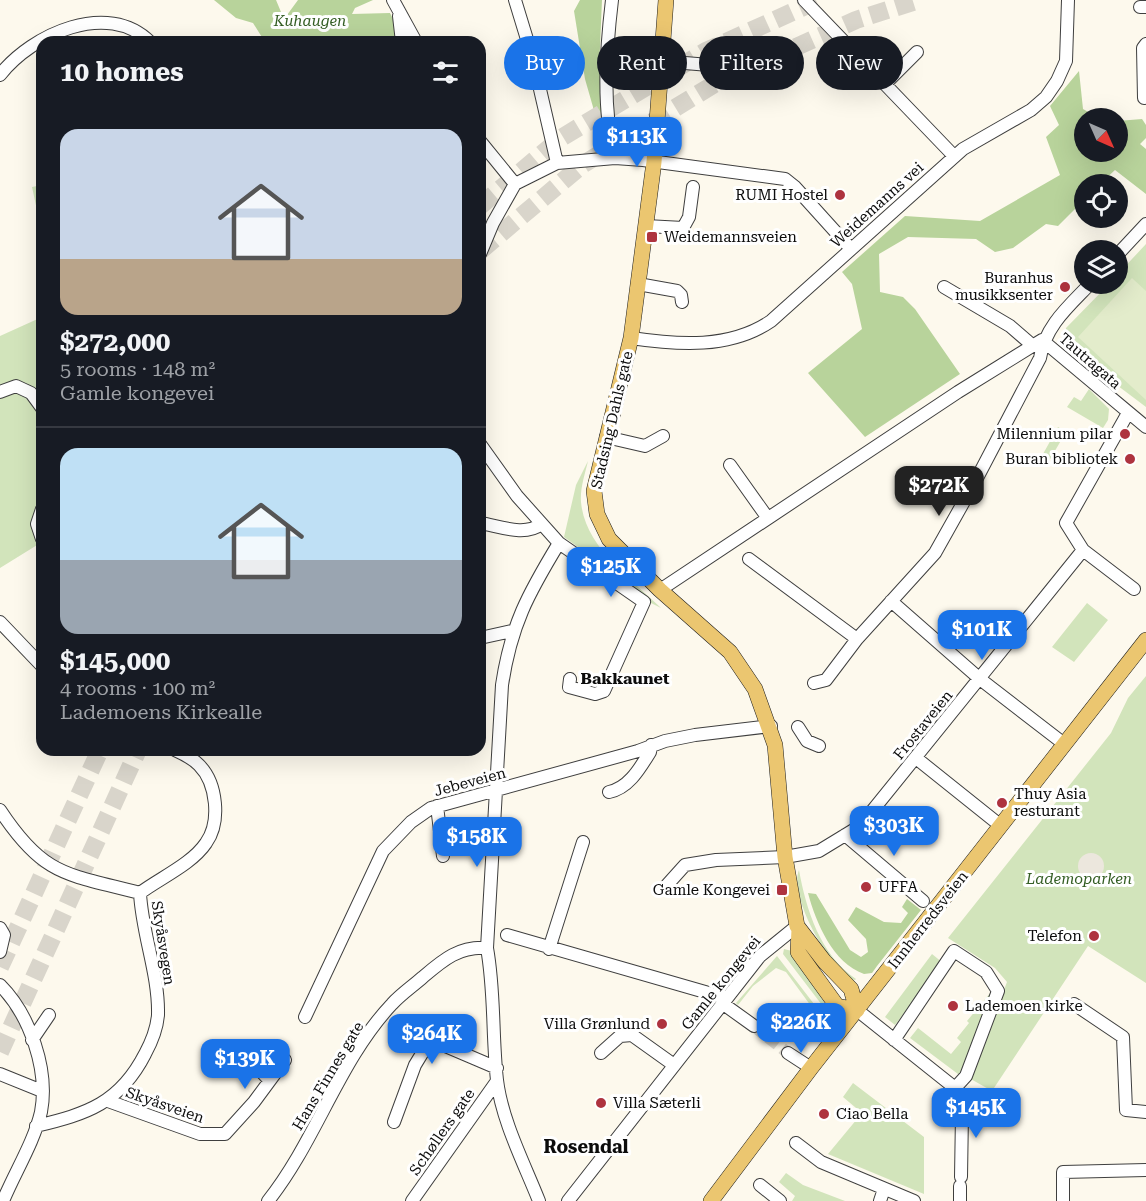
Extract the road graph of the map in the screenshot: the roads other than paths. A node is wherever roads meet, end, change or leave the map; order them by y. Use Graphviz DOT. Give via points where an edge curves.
graph roads {
  1 [pos="515,0"];
  2 [pos="612,0"];
  3 [pos="666,0"];
  4 [pos="804,0"];
  5 [pos="1068,0"];
  6 [pos="396,2"];
  7 [pos="44,36"];
  8 [pos="143,36"];
  9 [pos="401,36"];
  10 [pos="413,36"];
  11 [pos="663,36"];
  12 [pos="839,36"];
  13 [pos="36,40"];
  14 [pos="1146,44"];
  15 [pos="916,52"];
  16 [pos="903,65"];
  17 [pos="0,75"];
  18 [pos="659,90"];
  19 [pos="891,90"];
  20 [pos="1144,98"];
  21 [pos="486,148"];
  22 [pos="954,156"];
  23 [pos="615,158"];
  24 [pos="654,162"];
  25 [pos="557,164"];
  26 [pos="515,184"];
  27 [pos="693,187"];
  28 [pos="1146,224"];
  29 [pos="646,226"];
  30 [pos="486,238"];
  31 [pos="1128,243"];
  32 [pos="851,249"];
  33 [pos="638,284"];
  34 [pos="944,287"];
  35 [pos="1081,294"];
  36 [pos="682,302"];
  37 [pos="631,338"];
  38 [pos="1037,342"];
  39 [pos="0,392"];
  40 [pos="36,400"];
  41 [pos="1128,413"];
  42 [pos="1146,427"];
  43 [pos="663,436"];
  44 [pos="605,441"];
  45 [pos="486,452"];
  46 [pos="641,452"];
  47 [pos="730,465"];
  48 [pos="767,518"];
  49 [pos="486,524"];
  50 [pos="541,524"];
  51 [pos="559,543"];
  52 [pos="1083,550"];
  53 [pos="749,559"];
  54 [pos="660,590"];
  55 [pos="1134,590"];
  56 [pos="891,601"];
  57 [pos="0,622"];
  58 [pos="512,632"];
  59 [pos="486,637"];
  60 [pos="857,639"];
  61 [pos="1146,640"];
  62 [pos="36,649"];
  63 [pos="570,679"];
  64 [pos="980,679"];
  65 [pos="814,683"];
  66 [pos="771,726"];
  67 [pos="798,727"];
  68 [pos="1059,740"];
  69 [pos="651,746"];
  70 [pos="819,746"];
  71 [pos="185,756"];
  72 [pos="916,758"];
  73 [pos="498,791"];
  74 [pos="609,792"];
  75 [pos="437,806"];
  76 [pos="0,810"];
  77 [pos="996,822"];
  78 [pos="845,835"];
  79 [pos="583,842"];
  80 [pos="443,856"];
  81 [pos="785,857"];
  82 [pos="667,885"];
  83 [pos="140,893"];
  84 [pos="923,901"];
  85 [pos="0,928"];
  86 [pos="798,928"];
  87 [pos="507,935"];
  88 [pos="487,948"];
  89 [pos="549,949"];
  90 [pos="0,952"];
  91 [pos="0,985"];
  92 [pos="724,1000"];
  93 [pos="1074,1004"];
  94 [pos="857,1010"];
  95 [pos="50,1015"];
  96 [pos="305,1017"];
  97 [pos="754,1026"];
  98 [pos="32,1040"];
  99 [pos="894,1040"];
  100 [pos="601,1053"];
  101 [pos="788,1053"];
  102 [pos="285,1060"];
  103 [pos="674,1065"];
  104 [pos="257,1066"];
  105 [pos="497,1068"];
  106 [pos="811,1068"];
  107 [pos="0,1074"];
  108 [pos="269,1080"];
  109 [pos="497,1081"];
  110 [pos="956,1088"];
  111 [pos="42,1090"];
  112 [pos="108,1101"];
  113 [pos="1146,1112"];
  114 [pos="393,1122"];
  115 [pos="36,1126"];
  116 [pos="796,1143"];
  117 [pos="1146,1170"];
  118 [pos="760,1185"];
  119 [pos="882,1195"];
  120 [pos="3,1201"];
  121 [pos="268,1201"];
  122 [pos="412,1201"];
  123 [pos="539,1201"];
  124 [pos="568,1201"];
  125 [pos="711,1201"];
  126 [pos="780,1201"];
  127 [pos="914,1201"];
  128 [pos="960,1201"];
  129 [pos="1063,1201"];
  1 -- 25 [label="street"];
  2 -- 23 [label="street" via="608,110"];
  3 -- 11 [label="main road, Stadsing Dahls gate"];
  4 -- 12 [label="street"];
  5 -- 22 [label="street, Weidemanns vei" via="1066,61 1046,97"];
  6 -- 9 [label="street"];
  6 -- 10 [label="street"];
  7 -- 8 [label="street" via="74,23 111,20 130,25"];
  13 -- 17 [label="street"];
  14 -- 20 [label="street"];
  15 -- 16 [label="street"];
  18 -- 24 [label="main road, Stadsing Dahls gate"];
  19 -- 22 [label="street"];
  21 -- 26 [label="street"];
  22 -- 32 [label="street, Weidemanns vei"];
  23 -- 24 [label="street"];
  23 -- 25 [label="street"];
  24 -- 29 [label="main road, Stadsing Dahls gate"];
  24 -- 32 [label="street" via="785,179"];
  25 -- 26 [label="street"];
  26 -- 30 [label="street"];
  27 -- 29 [label="street" via="689,217 683,228"];
  28 -- 31 [label="street"];
  29 -- 33 [label="main road, Stadsing Dahls gate"];
  32 -- 37 [label="street, Weidemanns vei" via="771,321 748,334 690,344"];
  33 -- 36 [label="street" via="677,291"];
  33 -- 37 [label="main road, Stadsing Dahls gate"];
  34 -- 38 [label="street, Tautragata"];
  35 -- 38 [label="street"];
  37 -- 44 [label="main road, Stadsing Dahls gate"];
  38 -- 41 [label="street, Tautragata"];
  38 -- 48 [label="street"];
  38 -- 56 [label="street" via="1040,358 951,527 934,553"];
  39 -- 40 [label="street" via="16,386"];
  41 -- 42 [label="street, Tautragata"];
  41 -- 52 [label="street" via="1066,523"];
  43 -- 44 [label="street" via="645,446"];
  44 -- 46 [label="street"];
  44 -- 54 [label="main road, Stadsing Dahls gate" via="594,491 597,514 603,530"];
  45 -- 50 [label="street"];
  47 -- 48 [label="street"];
  48 -- 54 [label="street"];
  49 -- 50 [label="street" via="521,531 534,530"];
  50 -- 51 [label="street"];
  51 -- 58 [label="street" via="524,602"];
  51 -- 63 [label="street" via="644,602 608,685 595,694 570,687"];
  52 -- 55 [label="street"];
  52 -- 64 [label="street, Frostaveien"];
  53 -- 60 [label="street"];
  54 -- 66 [label="main road, Stadsing Dahls gate" via="730,652 755,689"];
  56 -- 60 [label="street"];
  56 -- 64 [label="street"];
  57 -- 62 [label="street"];
  58 -- 59 [label="street"];
  58 -- 73 [label="street" via="502,685"];
  60 -- 65 [label="street" via="826,680"];
  61 -- 94 [label="main road, Innherredsveien"];
  64 -- 68 [label="street"];
  64 -- 72 [label="street, Frostaveien"];
  66 -- 69 [label="street, Jebeveien" via="695,735"];
  66 -- 81 [label="main road, Stadsing Dahls gate"];
  67 -- 70 [label="street" via="807,741"];
  69 -- 73 [label="street, Jebeveien"];
  69 -- 74 [label="street" via="628,783"];
  71 -- 83 [label="street, Skyåsvegen" via="207,776 215,808 213,826 197,853"];
  72 -- 77 [label="street"];
  72 -- 78 [label="street, Frostaveien" via="860,826"];
  73 -- 75 [label="street, Jebeveien"];
  73 -- 88 [label="street"];
  75 -- 80 [label="street"];
  75 -- 96 [label="street, Jebeveien" via="411,822 384,851"];
  76 -- 83 [label="street" via="26,846 47,864 77,877"];
  78 -- 81 [label="street, Frostaveien" via="819,851"];
  78 -- 84 [label="street"];
  79 -- 89 [label="street"];
  81 -- 82 [label="street, Frostaveien" via="685,865"];
  81 -- 86 [label="main road, Stadsing Dahls gate"];
  83 -- 112 [label="street, Skyåsvegen" via="158,1017 136,1072"];
  85 -- 90 [label="street" via="4,935"];
  86 -- 92 [label="street, Gamle kongevei" via="771,945"];
  86 -- 94 [label="main road, Stadsing Dahls gate" via="798,952 809,969 837,1006"];
  87 -- 89 [label="street"];
  88 -- 105 [label="street" via="493,980"];
  88 -- 121 [label="street, Hans Finnes gate" via="471,947 443,959 393,1003 360,1049"];
  89 -- 92 [label="street"];
  91 -- 98 [label="street" via="10,995"];
  92 -- 97 [label="street"];
  92 -- 103 [label="street, Gamle kongevei"];
  93 -- 113 [label="street" via="1123,1037 1126,1110"];
  94 -- 99 [label="street"];
  94 -- 106 [label="main road, Innherredsveien"];
  95 -- 98 [label="street"];
  98 -- 111 [label="street"];
  99 -- 110 [label="street"];
  99 -- 110 [label="street" via="954,951 986,972 998,991 966,1076"];
  100 -- 103 [label="street" via="620,1036 632,1035"];
  101 -- 106 [label="street"];
  102 -- 108 [label="street, Skyåsveien"];
  103 -- 124 [label="street, Gamle kongevei"];
  104 -- 108 [label="street"];
  105 -- 109 [label="street"];
  105 -- 114 [label="street" via="429,1042 415,1065"];
  106 -- 125 [label="main road, Innherredsveien"];
  107 -- 111 [label="street"];
  108 -- 112 [label="street, Skyåsveien" via="225,1134 212,1136"];
  109 -- 122 [label="street, Schøllers gate"];
  109 -- 123 [label="street" via="507,1119"];
  110 -- 128 [label="street" via="961,1102"];
  111 -- 115 [label="street"];
  112 -- 115 [label="street, Skyåsvegen" via="73,1117"];
  115 -- 120 [label="street"];
  116 -- 119 [label="street" via="821,1162"];
  117 -- 129 [label="street" via="1063,1172"];
  118 -- 126 [label="street"];
  119 -- 127 [label="street"];
}
